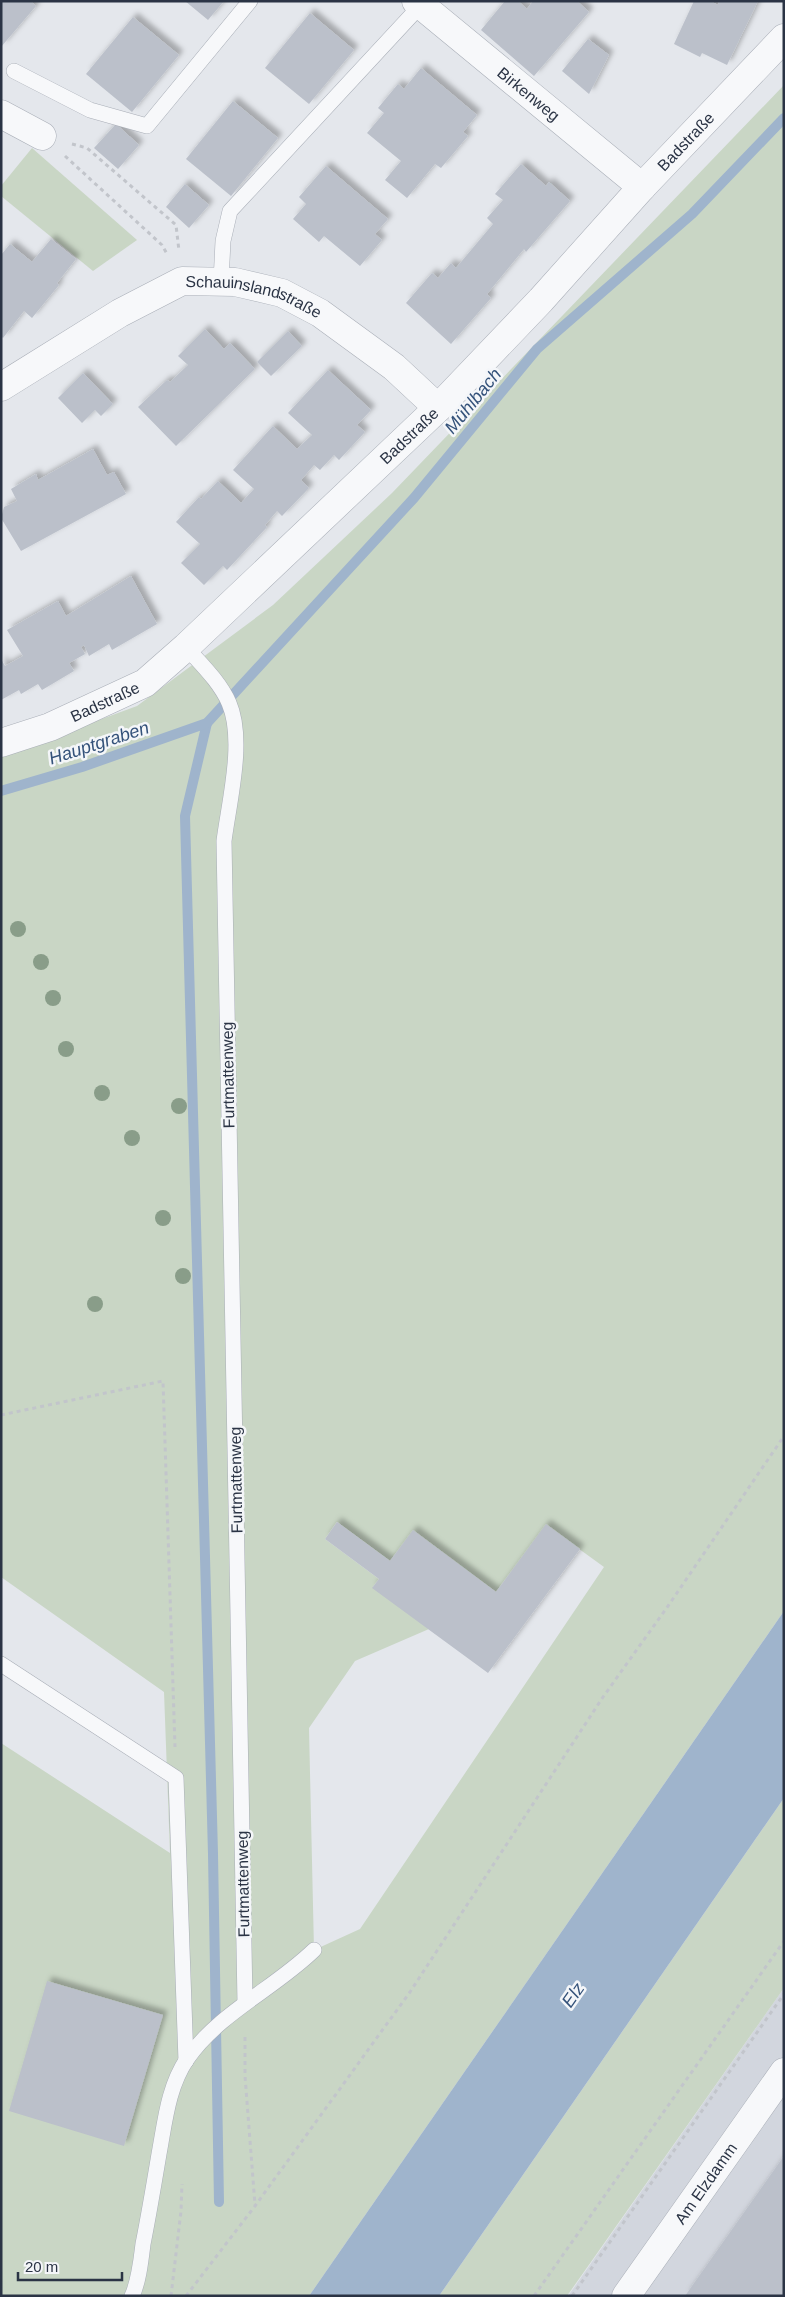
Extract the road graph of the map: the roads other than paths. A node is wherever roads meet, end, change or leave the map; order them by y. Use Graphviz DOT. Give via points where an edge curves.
graph roads {
  1 [pos="250,1"];
  2 [pos="418,3"];
  3 [pos="784,38"];
  4 [pos="14,71"];
  5 [pos="1,114"];
  6 [pos="42,136"];
  7 [pos="642,187"];
  8 [pos="221,282"];
  9 [pos="1,387"];
  10 [pos="438,408"];
  11 [pos="186,648"];
  12 [pos="1,743"];
  13 [pos="1,1664"];
  14 [pos="314,1950"];
  15 [pos="245,2002"];
  16 [pos="186,2060"];
  17 [pos="784,2072"];
  18 [pos="132,2296"];
  19 [pos="626,2296"];
  1 -- 4 [label="lane" via="147,126 90,110"];
  2 -- 7 [label="street, Birkenweg"];
  2 -- 8 [label="lane" via="230,211 223,241"];
  3 -- 7 [label="street, Badstraße"];
  5 -- 6 [label="street"];
  7 -- 10 [label="street, Badstraße"];
  8 -- 9 [label="street, Schauinslandstraße" via="182,281 120,313"];
  8 -- 10 [label="street, Schauinslandstraße" via="282,293 320,313 394,367"];
  10 -- 11 [label="street, Badstraße"];
  11 -- 12 [label="street, Badstraße" via="145,683 50,727"];
  11 -- 15 [label="lane, Furtmattenweg" via="205,668 228,702 234,722 235,758 224,841"];
  13 -- 16 [label="lane" via="176,1778"];
  14 -- 15 [label="lane" via="294,1970"];
  15 -- 16 [label="lane"];
  16 -- 18 [label="lane" via="168,2105"];
  17 -- 19 [label="street, Am Elzdamm"];
}
